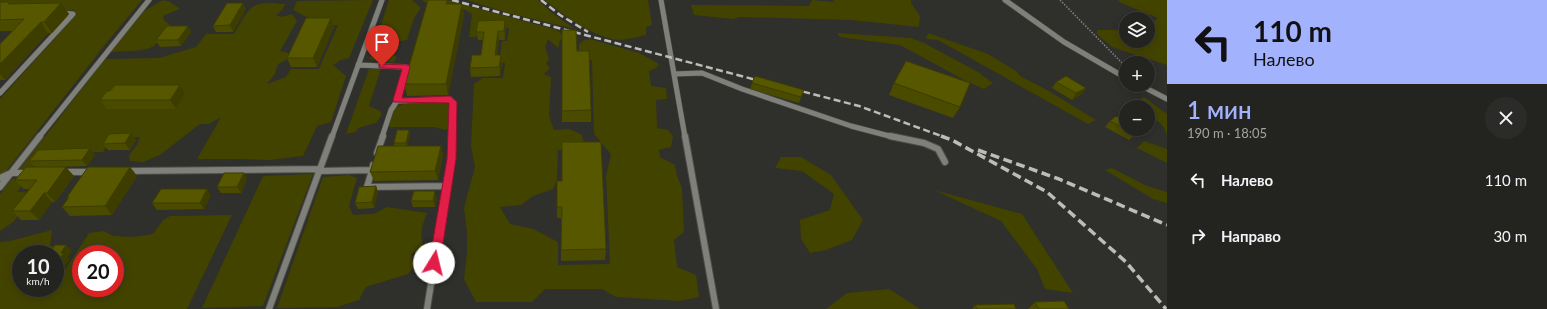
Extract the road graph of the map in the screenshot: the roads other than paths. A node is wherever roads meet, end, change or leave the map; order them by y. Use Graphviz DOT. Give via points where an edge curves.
graph roads {
  1 [pos="149,0"];
  2 [pos="382,0"];
  3 [pos="661,0"];
  4 [pos="1005,0"];
  5 [pos="57,13"];
  6 [pos="358,65"];
  7 [pos="674,74"];
  8 [pos="1119,74"];
  9 [pos="1154,92"];
  10 [pos="0,93"];
  11 [pos="1167,99"];
  12 [pos="397,100"];
  13 [pos="945,162"];
  14 [pos="320,170"];
  15 [pos="372,170"];
  16 [pos="118,171"];
  17 [pos="56,172"];
  18 [pos="95,172"];
  19 [pos="11,173"];
  20 [pos="34,173"];
  21 [pos="0,178"];
  22 [pos="447,186"];
  23 [pos="0,187"];
  24 [pos="270,309"];
  25 [pos="427,309"];
  26 [pos="716,309"];
  1 -- 19 [label="lane"];
  2 -- 6 [label="lane"];
  3 -- 7 [label="lane"];
  4 -- 8 [label="lane"];
  5 -- 10 [label="lane" via="73,14"];
  6 -- 12 [label="lane" via="406,67"];
  6 -- 14 [label="lane"];
  7 -- 13 [label="lane" via="702,73 851,126 924,143 938,149"];
  7 -- 26 [label="lane"];
  9 -- 11 [label="lane"];
  12 -- 15 [label="lane"];
  12 -- 22 [label="lane" via="450,99 453,102 451,159"];
  14 -- 15 [label="lane"];
  14 -- 16 [label="lane"];
  14 -- 24 [label="lane"];
  15 -- 22 [label="lane" via="367,187"];
  17 -- 18 [label="lane"];
  19 -- 20 [label="lane"];
  19 -- 21 [label="lane"];
  19 -- 23 [label="lane"];
  22 -- 25 [label="lane"];
}
